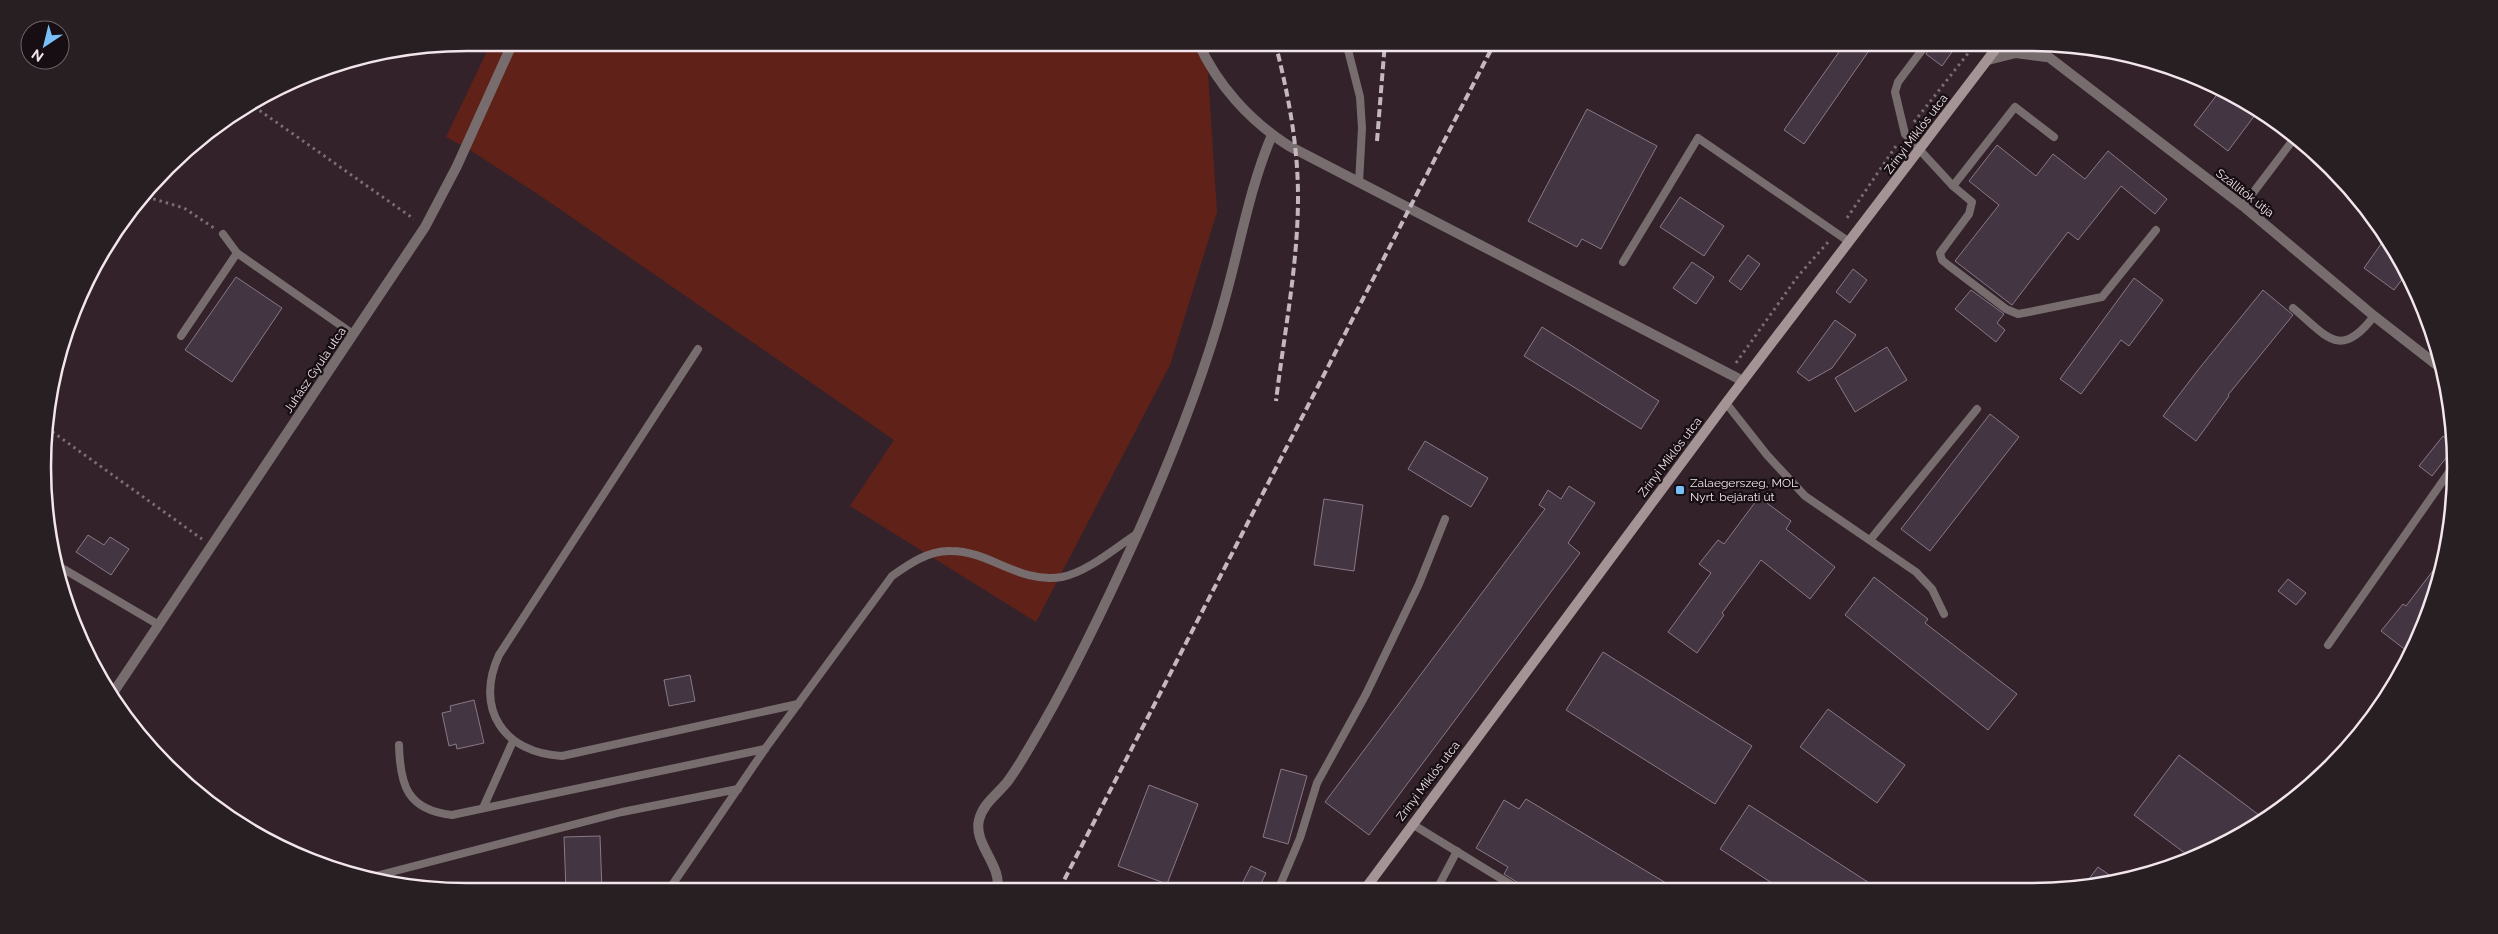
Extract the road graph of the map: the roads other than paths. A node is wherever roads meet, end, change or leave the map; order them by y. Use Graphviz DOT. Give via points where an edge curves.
graph roads {
  1 [pos="509,51"];
  2 [pos="1203,51"];
  3 [pos="1348,51"];
  4 [pos="1921,51"];
  5 [pos="1994,51"];
  6 [pos="2040,51"];
  7 [pos="2047,57"];
  8 [pos="1988,60"];
  9 [pos="1272,135"];
  10 [pos="2054,137"];
  11 [pos="2291,143"];
  12 [pos="1920,150"];
  13 [pos="1359,183"];
  14 [pos="1953,186"];
  15 [pos="2243,206"];
  16 [pos="2156,230"];
  17 [pos="223,234"];
  18 [pos="1848,241"];
  19 [pos="237,253"];
  20 [pos="1623,262"];
  21 [pos="2293,308"];
  22 [pos="2374,316"];
  23 [pos="353,334"];
  24 [pos="181,336"];
  25 [pos="698,349"];
  26 [pos="2434,363"];
  27 [pos="1743,381"];
  28 [pos="1726,403"];
  29 [pos="1978,409"];
  30 [pos="2447,475"];
  31 [pos="1445,519"];
  32 [pos="1138,533"];
  33 [pos="1870,540"];
  34 [pos="64,569"];
  35 [pos="1944,614"];
  36 [pos="159,625"];
  37 [pos="2328,645"];
  38 [pos="116,689"];
  39 [pos="798,704"];
  40 [pos="514,741"];
  41 [pos="399,744"];
  42 [pos="765,749"];
  43 [pos="738,789"];
  44 [pos="483,808"];
  45 [pos="1412,824"];
  46 [pos="1457,851"];
  47 [pos="383,874"];
  48 [pos="673,883"];
  49 [pos="998,883"];
  50 [pos="1281,883"];
  51 [pos="1370,883"];
  52 [pos="1440,883"];
  53 [pos="1508,883"];
  1 -- 23 [label="street, Juhász Gyula utca" via="457,166 425,227"];
  2 -- 9 [label="street" via="1232,96"];
  3 -- 13 [label="lane" via="1360,97"];
  4 -- 12 [label="lane" via="1898,82 1895,92 1905,134"];
  5 -- 8 [label="main road, Zrínyi Miklós utca"];
  6 -- 7 [label="street, Szállítók útja"];
  7 -- 8 [label="street" via="2016,53"];
  7 -- 15 [label="street, Szállítók útja"];
  8 -- 12 [label="main road, Zrínyi Miklós utca"];
  9 -- 13 [label="street"];
  9 -- 32 [label="street" via="1246,210 1225,301 1197,392"];
  10 -- 14 [label="lane" via="2015,107"];
  11 -- 15 [label="lane"];
  12 -- 14 [label="lane"];
  12 -- 18 [label="main road, Zrínyi Miklós utca"];
  13 -- 27 [label="street"];
  14 -- 16 [label="lane" via="1969,198 1972,208 1944,246 1940,253 1942,260 2006,309 2018,314 2102,297"];
  15 -- 22 [label="street, Szállítók útja"];
  17 -- 19 [label="lane"];
  18 -- 20 [label="lane" via="1698,138"];
  18 -- 27 [label="main road, Zrínyi Miklós utca"];
  19 -- 23 [label="lane"];
  19 -- 24 [label="lane"];
  21 -- 22 [label="lane" via="2337,341 2356,337"];
  22 -- 26 [label="street, Szállítók útja"];
  23 -- 36 [label="street, Juhász Gyula utca"];
  25 -- 40 [label="lane" via="499,655 490,680 490,695 498,722"];
  27 -- 28 [label="main road, Zrínyi Miklós utca"];
  28 -- 33 [label="lane" via="1805,496"];
  28 -- 45 [label="main road, Zrínyi Miklós utca"];
  29 -- 33 [label="lane"];
  30 -- 37 [label="lane"];
  31 -- 50 [label="lane" via="1419,584 1366,694 1317,783 1300,838"];
  32 -- 39 [label="lane" via="1087,568 1062,577 1034,577 970,554 951,551 920,558 892,576"];
  32 -- 49 [label="street" via="1092,633 1043,724 1007,782 984,807 979,818 977,828"];
  33 -- 35 [label="lane" via="1916,572 1932,589"];
  34 -- 36 [label="lane"];
  36 -- 38 [label="street, Juhász Gyula utca"];
  39 -- 40 [label="lane" via="562,756 535,753"];
  39 -- 42 [label="lane"];
  40 -- 44 [label="lane"];
  41 -- 44 [label="lane" via="403,783 415,801 442,814"];
  42 -- 43 [label="lane"];
  42 -- 44 [label="lane"];
  43 -- 47 [label="lane" via="622,812"];
  43 -- 48 [label="lane"];
  45 -- 46 [label="lane"];
  45 -- 51 [label="main road, Zrínyi Miklós utca"];
  46 -- 52 [label="lane"];
  46 -- 53 [label="lane"];
}
